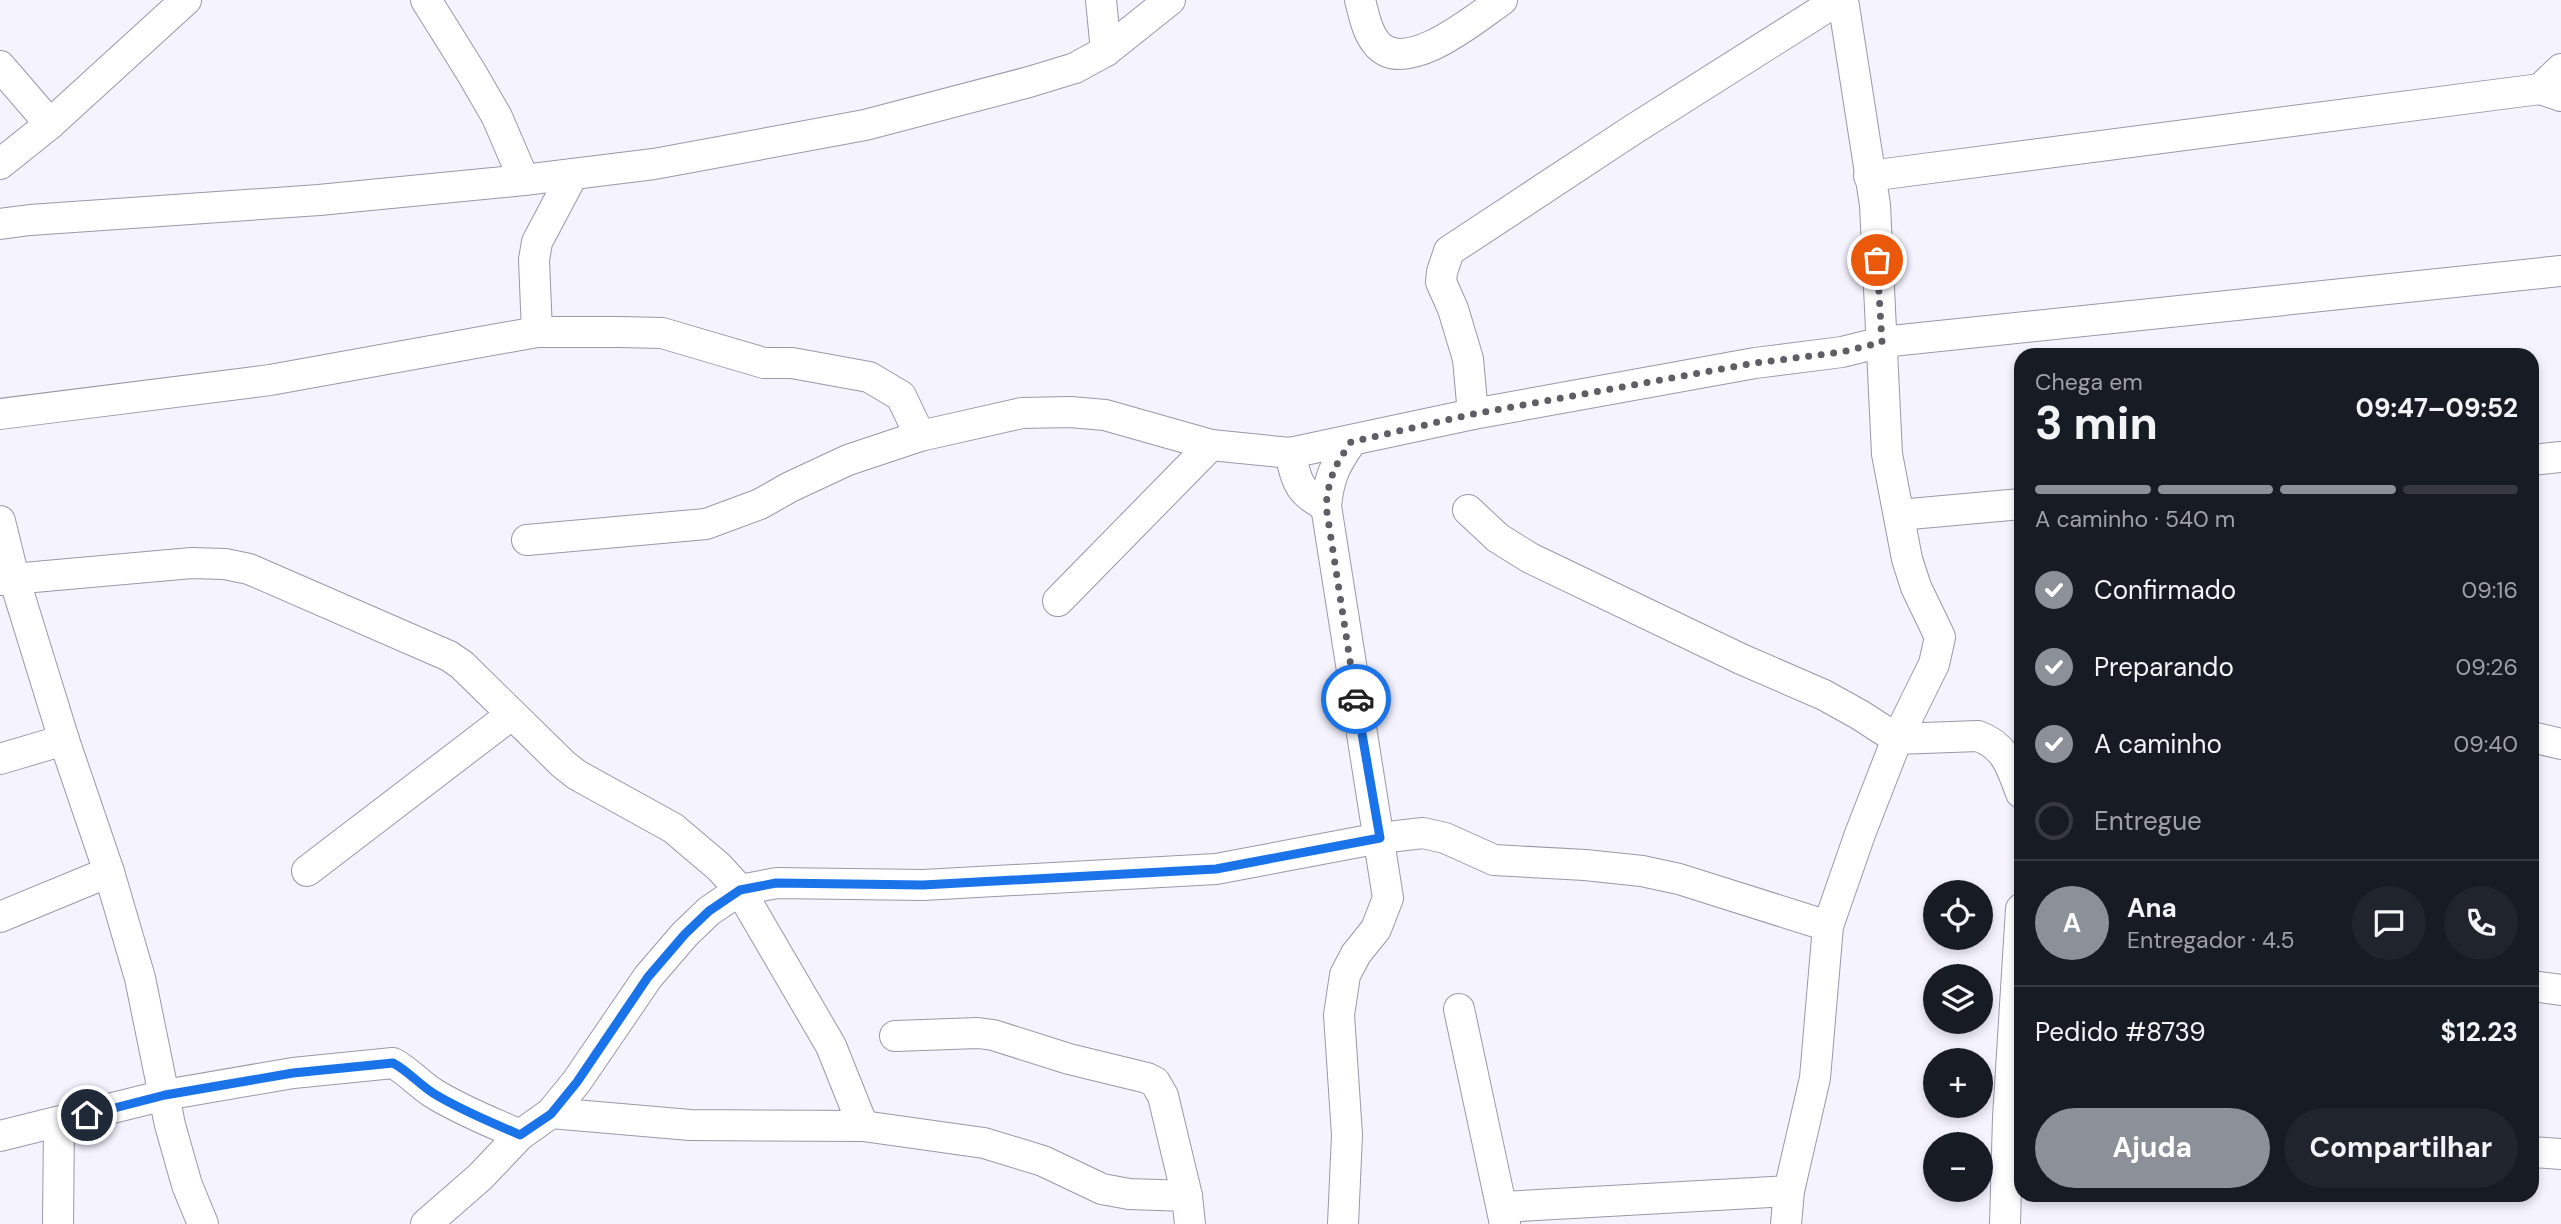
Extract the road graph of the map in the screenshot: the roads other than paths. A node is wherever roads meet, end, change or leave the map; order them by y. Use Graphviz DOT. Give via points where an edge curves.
graph roads {
  1 [pos="186,0"];
  2 [pos="426,0"];
  3 [pos="1101,0"];
  4 [pos="1170,0"];
  5 [pos="1360,0"];
  6 [pos="1502,0"];
  7 [pos="1838,0"];
  8 [pos="1843,0"];
  9 [pos="1107,51"];
  10 [pos="0,66"];
  11 [pos="2554,84"];
  12 [pos="50,124"];
  13 [pos="0,164"];
  14 [pos="573,174"];
  15 [pos="1869,176"];
  16 [pos="524,180"];
  17 [pos="0,224"];
  18 [pos="2561,271"];
  19 [pos="537,332"];
  20 [pos="1882,342"];
  21 [pos="0,414"];
  22 [pos="1473,414"];
  23 [pos="920,436"];
  24 [pos="1351,442"];
  25 [pos="1211,445"];
  26 [pos="1290,453"];
  27 [pos="2561,457"];
  28 [pos="2539,459"];
  29 [pos="2014,505"];
  30 [pos="1326,506"];
  31 [pos="1468,510"];
  32 [pos="1899,515"];
  33 [pos="0,521"];
  34 [pos="527,540"];
  35 [pos="7,579"];
  36 [pos="1058,601"];
  37 [pos="511,715"];
  38 [pos="1897,739"];
  39 [pos="2539,739"];
  40 [pos="64,740"];
  41 [pos="2561,744"];
  42 [pos="0,759"];
  43 [pos="2014,778"];
  44 [pos="1380,838"];
  45 [pos="307,871"];
  46 [pos="109,872"];
  47 [pos="740,890"];
  48 [pos="0,917"];
  49 [pos="1828,926"];
  50 [pos="2539,987"];
  51 [pos="2561,990"];
  52 [pos="1459,1009"];
  53 [pos="895,1036"];
  54 [pos="165,1095"];
  55 [pos="551,1114"];
  56 [pos="2014,1119"];
  57 [pos="59,1123"];
  58 [pos="863,1126"];
  59 [pos="520,1135"];
  60 [pos="0,1136"];
  61 [pos="2539,1152"];
  62 [pos="2561,1154"];
  63 [pos="1790,1191"];
  64 [pos="1189,1210"];
  65 [pos="1503,1215"];
  66 [pos="58,1224"];
  67 [pos="203,1224"];
  68 [pos="426,1224"];
  69 [pos="1343,1224"];
  70 [pos="1786,1224"];
  71 [pos="2005,1224"];
  1 -- 12 [label="street"];
  2 -- 16 [label="street" via="497,117"];
  3 -- 9 [label="street"];
  4 -- 9 [label="street"];
  5 -- 6 [label="street" via="1378,45 1388,52 1405,53 1433,46"];
  7 -- 22 [label="street" via="1449,251 1441,282 1468,359"];
  8 -- 15 [label="street"];
  9 -- 14 [label="street" via="1075,68 865,125 654,164"];
  10 -- 12 [label="street"];
  11 -- 15 [label="street"];
  12 -- 13 [label="street"];
  14 -- 16 [label="street"];
  14 -- 19 [label="street" via="537,242"];
  15 -- 20 [label="street" via="1875,205"];
  16 -- 17 [label="street"];
  18 -- 20 [label="street"];
  19 -- 21 [label="street" via="270,380"];
  19 -- 23 [label="street" via="662,333 764,363 792,363 869,377 901,396"];
  20 -- 22 [label="street"];
  20 -- 32 [label="street" via="1887,454"];
  22 -- 24 [label="street"];
  23 -- 25 [label="street" via="1022,413 1070,412 1105,415"];
  23 -- 34 [label="street" via="848,460 760,505 706,524"];
  24 -- 26 [label="street"];
  24 -- 30 [label="street" via="1328,481"];
  25 -- 26 [label="street"];
  25 -- 36 [label="street"];
  26 -- 30 [label="street" via="1299,487"];
  27 -- 28 [label="street"];
  29 -- 32 [label="street"];
  30 -- 44 [label="street"];
  31 -- 38 [label="street" via="1498,538 1530,558 1824,695"];
  32 -- 38 [label="street" via="1916,587 1940,637 1934,664"];
  33 -- 35 [label="street"];
  35 -- 37 [label="street" via="191,563 249,569 449,656"];
  35 -- 40 [label="street"];
  37 -- 45 [label="street"];
  37 -- 47 [label="street" via="577,775 673,828"];
  38 -- 43 [label="street" via="1978,736 2001,749"];
  38 -- 49 [label="street"];
  39 -- 41 [label="street"];
  40 -- 42 [label="street"];
  40 -- 46 [label="street"];
  44 -- 47 [label="street" via="1216,869 923,885 776,883"];
  44 -- 49 [label="street" via="1423,833 1494,860 1642,871"];
  44 -- 69 [label="street" via="1388,898 1376,929 1345,975 1339,1016 1346,1135"];
  46 -- 48 [label="street"];
  46 -- 54 [label="street" via="140,978"];
  47 -- 55 [label="street" via="709,911 666,955"];
  47 -- 58 [label="street" via="831,1046"];
  49 -- 63 [label="street" via="1815,1078"];
  50 -- 51 [label="street"];
  52 -- 65 [label="street"];
  53 -- 64 [label="street" via="993,1035 1155,1082 1163,1096"];
  54 -- 57 [label="street"];
  54 -- 59 [label="street" via="293,1073 393,1063 436,1095"];
  54 -- 67 [label="street" via="177,1152"];
  55 -- 58 [label="street" via="691,1125"];
  55 -- 59 [label="street"];
  56 -- 71 [label="street"];
  57 -- 60 [label="street"];
  57 -- 66 [label="street"];
  58 -- 64 [label="street" via="984,1143 1044,1161 1102,1189"];
  59 -- 68 [label="street"];
  61 -- 62 [label="street"];
  63 -- 65 [label="street"];
  63 -- 70 [label="street"];
}
